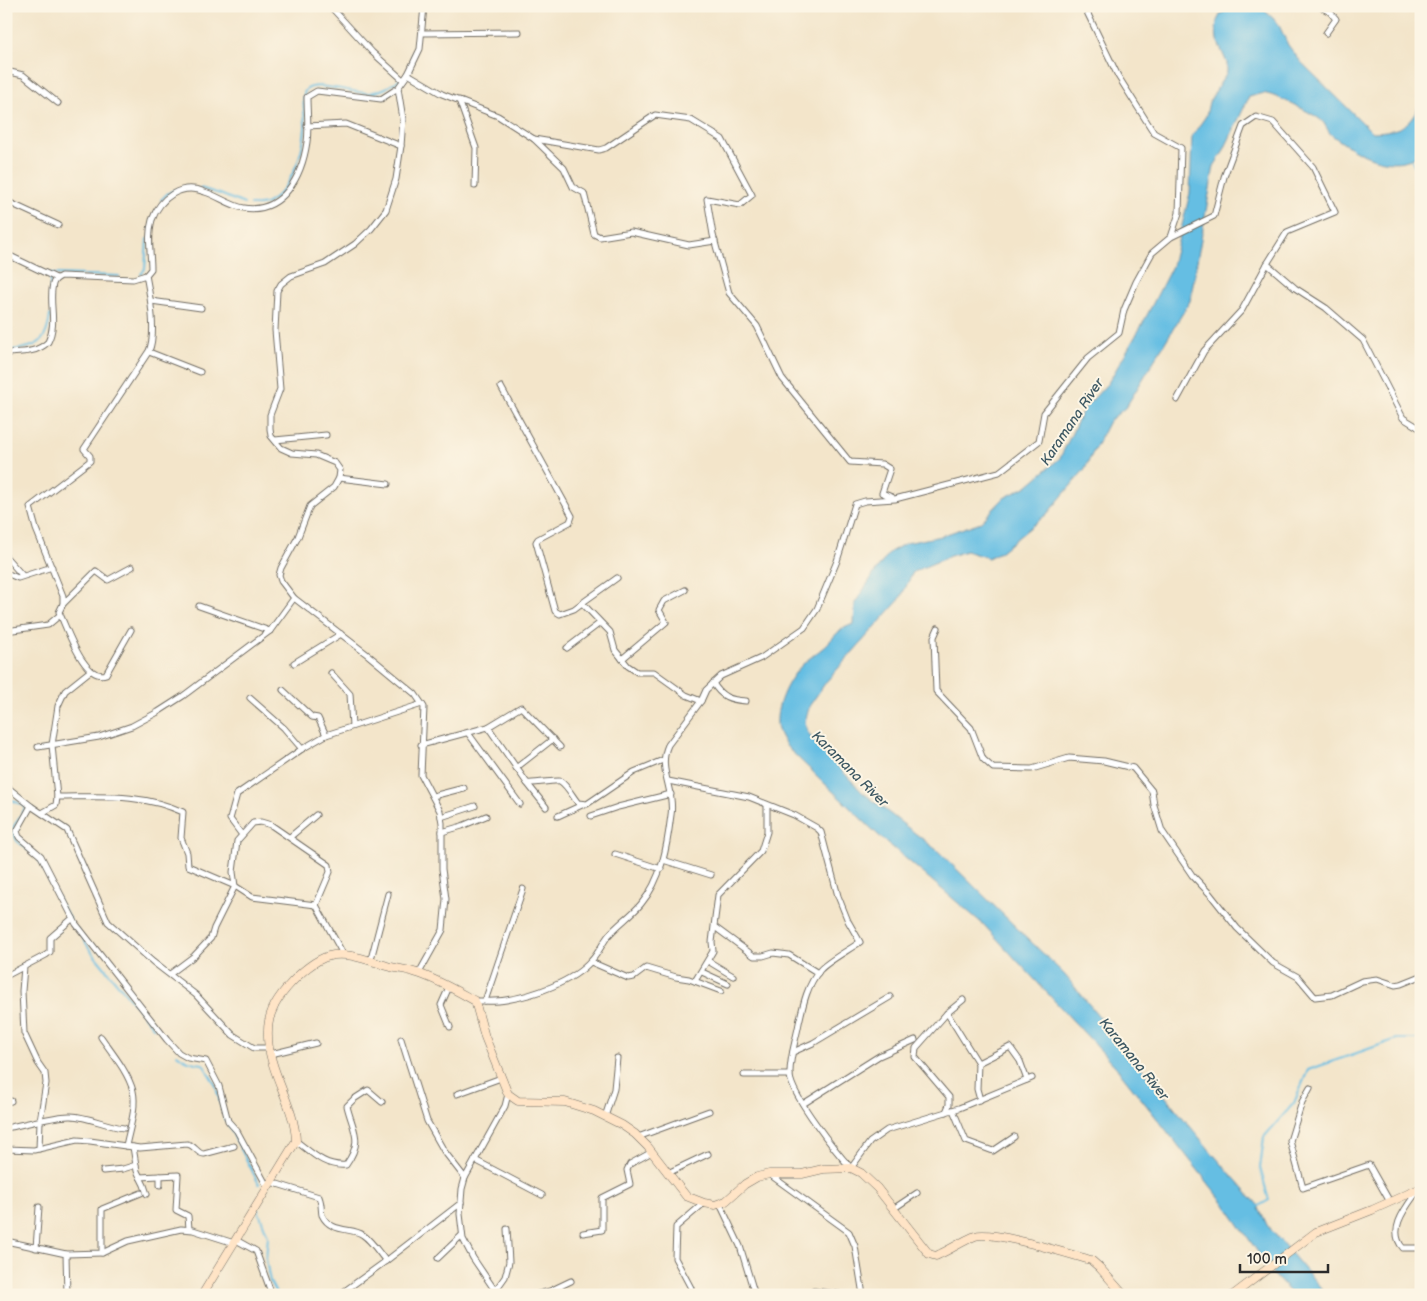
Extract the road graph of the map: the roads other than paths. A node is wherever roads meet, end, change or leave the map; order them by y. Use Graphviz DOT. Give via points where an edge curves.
graph roads {
  1 [pos="330,6"];
  2 [pos="424,6"];
  3 [pos="1084,6"];
  4 [pos="1319,6"];
  5 [pos="519,32"];
  6 [pos="423,33"];
  7 [pos="1326,33"];
  8 [pos="6,71"];
  9 [pos="408,74"];
  10 [pos="403,80"];
  11 [pos="398,88"];
  12 [pos="459,100"];
  13 [pos="58,103"];
  14 [pos="307,126"];
  15 [pos="534,139"];
  16 [pos="401,146"];
  17 [pos="475,186"];
  18 [pos="6,201"];
  19 [pos="58,225"];
  20 [pos="1171,237"];
  21 [pos="715,241"];
  22 [pos="6,254"];
  23 [pos="1266,264"];
  24 [pos="146,276"];
  25 [pos="56,278"];
  26 [pos="152,300"];
  27 [pos="201,308"];
  28 [pos="149,352"];
  29 [pos="6,353"];
  30 [pos="200,372"];
  31 [pos="501,387"];
  32 [pos="1177,400"];
  33 [pos="1421,429"];
  34 [pos="326,435"];
  35 [pos="274,440"];
  36 [pos="339,478"];
  37 [pos="388,484"];
  38 [pos="895,499"];
  39 [pos="6,557"];
  40 [pos="52,567"];
  41 [pos="132,567"];
  42 [pos="6,573"];
  43 [pos="22,576"];
  44 [pos="617,578"];
  45 [pos="685,590"];
  46 [pos="294,598"];
  47 [pos="63,604"];
  48 [pos="582,604"];
  49 [pos="199,606"];
  50 [pos="60,615"];
  51 [pos="600,623"];
  52 [pos="938,628"];
  53 [pos="131,630"];
  54 [pos="6,631"];
  55 [pos="270,631"];
  56 [pos="341,634"];
  57 [pos="567,648"];
  58 [pos="622,659"];
  59 [pos="294,663"];
  60 [pos="90,671"];
  61 [pos="331,674"];
  62 [pos="713,682"];
  63 [pos="284,690"];
  64 [pos="250,698"];
  65 [pos="701,701"];
  66 [pos="746,701"];
  67 [pos="422,704"];
  68 [pos="352,726"];
  69 [pos="488,727"];
  70 [pos="468,733"];
  71 [pos="326,735"];
  72 [pos="553,739"];
  73 [pos="52,745"];
  74 [pos="421,745"];
  75 [pos="38,747"];
  76 [pos="560,747"];
  77 [pos="302,749"];
  78 [pos="663,760"];
  79 [pos="516,768"];
  80 [pos="668,781"];
  81 [pos="528,784"];
  82 [pos="6,786"];
  83 [pos="464,788"];
  84 [pos="670,794"];
  85 [pos="433,796"];
  86 [pos="57,797"];
  87 [pos="520,804"];
  88 [pos="767,804"];
  89 [pos="582,805"];
  90 [pos="31,806"];
  91 [pos="475,806"];
  92 [pos="546,807"];
  93 [pos="42,813"];
  94 [pos="316,815"];
  95 [pos="486,816"];
  96 [pos="558,816"];
  97 [pos="591,816"];
  98 [pos="441,817"];
  99 [pos="442,832"];
  100 [pos="242,835"];
  101 [pos="290,837"];
  102 [pos="615,854"];
  103 [pos="664,860"];
  104 [pos="661,869"];
  105 [pos="711,875"];
  106 [pos="235,886"];
  107 [pos="523,889"];
  108 [pos="388,894"];
  109 [pos="316,905"];
  110 [pos="73,918"];
  111 [pos="716,928"];
  112 [pos="343,954"];
  113 [pos="371,959"];
  114 [pos="591,962"];
  115 [pos="708,962"];
  116 [pos="24,967"];
  117 [pos="702,972"];
  118 [pos="419,973"];
  119 [pos="818,973"];
  120 [pos="170,974"];
  121 [pos="6,976"];
  122 [pos="733,976"];
  123 [pos="1421,976"];
  124 [pos="695,981"];
  125 [pos="728,984"];
  126 [pos="449,987"];
  127 [pos="721,991"];
  128 [pos="890,997"];
  129 [pos="485,1000"];
  130 [pos="963,1000"];
  131 [pos="475,1001"];
  132 [pos="947,1013"];
  133 [pos="450,1027"];
  134 [pos="102,1037"];
  135 [pos="401,1039"];
  136 [pos="915,1040"];
  137 [pos="316,1043"];
  138 [pos="270,1051"];
  139 [pos="793,1052"];
  140 [pos="617,1058"];
  141 [pos="978,1063"];
  142 [pos="744,1075"];
  143 [pos="790,1075"];
  144 [pos="501,1078"];
  145 [pos="1310,1088"];
  146 [pos="457,1094"];
  147 [pos="508,1094"];
  148 [pos="980,1100"];
  149 [pos="382,1102"];
  150 [pos="803,1104"];
  151 [pos="953,1110"];
  152 [pos="709,1111"];
  153 [pos="946,1112"];
  154 [pos="605,1117"];
  155 [pos="40,1121"];
  156 [pos="6,1128"];
  157 [pos="124,1128"];
  158 [pos="638,1137"];
  159 [pos="1014,1137"];
  160 [pos="296,1141"];
  161 [pos="126,1146"];
  162 [pos="234,1146"];
  163 [pos="133,1147"];
  164 [pos="40,1149"];
  165 [pos="6,1150"];
  166 [pos="652,1152"];
  167 [pos="708,1154"];
  168 [pos="475,1160"];
  169 [pos="136,1165"];
  170 [pos="851,1168"];
  171 [pos="103,1171"];
  172 [pos="668,1173"];
  173 [pos="769,1174"];
  174 [pos="160,1176"];
  175 [pos="140,1177"];
  176 [pos="465,1178"];
  177 [pos="160,1185"];
  178 [pos="270,1185"];
  179 [pos="1420,1188"];
  180 [pos="140,1193"];
  181 [pos="917,1193"];
  182 [pos="147,1194"];
  183 [pos="542,1195"];
  184 [pos="1390,1202"];
  185 [pos="461,1203"];
  186 [pos="704,1204"];
  187 [pos="720,1204"];
  188 [pos="39,1207"];
  189 [pos="893,1209"];
  190 [pos="507,1229"];
  191 [pos="188,1230"];
  192 [pos="583,1233"];
  193 [pos="462,1235"];
  194 [pos="6,1241"];
  195 [pos="235,1241"];
  196 [pos="36,1248"];
  197 [pos="102,1253"];
  198 [pos="66,1254"];
  199 [pos="438,1258"];
  200 [pos="386,1262"];
  201 [pos="572,1282"];
  202 [pos="814,1291"];
  203 [pos="754,1292"];
  204 [pos="497,1293"];
  205 [pos="67,1295"];
  206 [pos="202,1295"];
  207 [pos="272,1295"];
  208 [pos="339,1295"];
  209 [pos="535,1295"];
  210 [pos="692,1295"];
  211 [pos="845,1295"];
  212 [pos="863,1295"];
  213 [pos="882,1295"];
  214 [pos="1124,1295"];
  215 [pos="1233,1295"];
  216 [pos="1420,1295"];
  1 -- 10 [label="street"];
  2 -- 6 [label="street"];
  3 -- 20 [label="street" via="1118,76 1154,133 1181,148 1179,213"];
  4 -- 7 [label="street" via="1336,19"];
  5 -- 6 [label="street"];
  6 -- 9 [label="street" via="420,49"];
  8 -- 13 [label="street" via="23,75"];
  9 -- 10 [label="street"];
  9 -- 12 [label="street"];
  10 -- 11 [label="street"];
  11 -- 14 [label="street" via="381,99 317,92 307,97"];
  11 -- 16 [label="street" via="403,119"];
  12 -- 15 [label="street" via="498,116"];
  12 -- 17 [label="street" via="476,148"];
  14 -- 16 [label="street" via="346,124"];
  14 -- 24 [label="street" via="302,163 291,189 269,207 242,208 203,190 187,190 167,196 152,221 151,270"];
  15 -- 21 [label="street" via="564,168 573,187 584,193 596,236 631,232 689,245"];
  15 -- 21 [label="street" via="599,150 655,115 700,124 722,139 752,195 740,205 707,200"];
  16 -- 35 [label="street" via="396,179 386,210 371,229 325,264 291,276 277,291 275,330 280,389 270,415"];
  18 -- 19 [label="street"];
  20 -- 23 [label="street" via="1214,216 1243,126 1256,116 1273,122 1313,167 1335,212 1287,232"];
  20 -- 38 [label="street" via="1152,253 1136,282 1124,310 1119,333 1088,358 1044,413 1039,441 999,472"];
  21 -- 38 [label="street" via="729,293 756,326 782,378 850,462 882,464 890,469 882,493"];
  22 -- 25 [label="street"];
  23 -- 32 [label="street" via="1242,310 1204,351"];
  23 -- 33 [label="street" via="1363,340 1403,418"];
  24 -- 25 [label="street" via="133,279"];
  24 -- 26 [label="street"];
  25 -- 29 [label="street" via="53,284 54,316 48,342 30,352"];
  26 -- 27 [label="street"];
  26 -- 28 [label="street" via="152,344"];
  28 -- 30 [label="street"];
  28 -- 40 [label="street" via="84,449 90,461 30,506"];
  31 -- 48 [label="street" via="572,517 570,522 536,542 554,611 560,614"];
  34 -- 35 [label="street"];
  35 -- 36 [label="street" via="292,453 316,454 336,463 340,470"];
  36 -- 37 [label="street"];
  36 -- 46 [label="street" via="334,487 310,506 281,568 281,581"];
  38 -- 62 [label="street" via="861,501 853,506 837,562 817,609 804,628 761,658 725,673"];
  39 -- 43 [label="street"];
  40 -- 43 [label="street"];
  40 -- 47 [label="street"];
  41 -- 47 [label="street" via="108,580 96,571"];
  42 -- 43 [label="street" via="18,578"];
  44 -- 48 [label="street"];
  45 -- 58 [label="street" via="664,601 660,610 666,622"];
  46 -- 55 [label="street"];
  46 -- 56 [label="street"];
  47 -- 50 [label="street"];
  48 -- 51 [label="street"];
  49 -- 55 [label="street"];
  50 -- 54 [label="street" via="48,625"];
  50 -- 60 [label="street"];
  51 -- 57 [label="street"];
  51 -- 58 [label="street" via="610,632 612,645"];
  52 -- 123 [label="street" via="934,637 936,691 971,728 983,759 993,768 1032,769 1069,758 1133,768 1152,791 1162,831 1192,875 1249,940 1273,963 1298,977 1315,997 1332,995 1362,981 1377,979 1395,985"];
  53 -- 60 [label="street" via="106,674"];
  55 -- 73 [label="street" via="183,696 132,726 99,737"];
  56 -- 59 [label="street"];
  56 -- 67 [label="street" via="403,684"];
  58 -- 65 [label="street" via="637,672 654,672 686,695"];
  60 -- 73 [label="street" via="66,691 58,706"];
  61 -- 68 [label="street" via="350,694"];
  62 -- 65 [label="street"];
  62 -- 66 [label="street" via="718,691 728,698"];
  63 -- 71 [label="street" via="312,717 318,718"];
  64 -- 77 [label="street"];
  65 -- 78 [label="street" via="668,745"];
  67 -- 68 [label="street"];
  67 -- 74 [label="street"];
  68 -- 71 [label="street"];
  69 -- 70 [label="street"];
  69 -- 72 [label="street" via="522,707"];
  69 -- 79 [label="street"];
  70 -- 74 [label="street"];
  70 -- 87 [label="street"];
  71 -- 77 [label="street"];
  72 -- 76 [label="street"];
  72 -- 79 [label="street"];
  73 -- 75 [label="street"];
  73 -- 86 [label="street"];
  74 -- 85 [label="street" via="421,774"];
  77 -- 100 [label="street" via="238,794 230,819"];
  78 -- 80 [label="street"];
  78 -- 89 [label="street" via="643,767"];
  79 -- 81 [label="street"];
  80 -- 84 [label="street"];
  80 -- 88 [label="street" via="749,797"];
  81 -- 89 [label="street" via="561,781"];
  81 -- 92 [label="street"];
  82 -- 90 [label="street"];
  83 -- 85 [label="street"];
  84 -- 97 [label="street"];
  84 -- 103 [label="street" via="672,812"];
  85 -- 98 [label="street"];
  86 -- 93 [label="street" via="56,805"];
  86 -- 106 [label="street" via="144,798 183,812 180,831 188,866"];
  88 -- 115 [label="street" via="767,832 761,851 718,895 713,951"];
  88 -- 119 [label="street" via="794,815 821,832 838,896 860,942"];
  89 -- 96 [label="street"];
  90 -- 93 [label="street"];
  90 -- 110 [label="street" via="16,831 41,856"];
  91 -- 98 [label="street"];
  93 -- 120 [label="street" via="68,830 108,922"];
  94 -- 101 [label="street"];
  95 -- 99 [label="street"];
  98 -- 99 [label="street"];
  99 -- 118 [label="street" via="446,899 443,930"];
  100 -- 101 [label="street" via="253,823 262,822"];
  100 -- 106 [label="street" via="237,841 233,872"];
  101 -- 109 [label="street" via="329,865 330,872"];
  102 -- 104 [label="street"];
  103 -- 104 [label="street"];
  103 -- 105 [label="street"];
  104 -- 114 [label="street" via="641,904 608,936"];
  106 -- 109 [label="street" via="252,897"];
  106 -- 120 [label="street" via="212,938"];
  107 -- 129 [label="street"];
  108 -- 113 [label="street"];
  109 -- 112 [label="street"];
  110 -- 116 [label="street" via="50,938 50,952"];
  110 -- 178 [label="street" via="179,1053 206,1061 219,1086 228,1121"];
  111 -- 119 [label="street" via="751,954 758,957 773,952 789,955"];
  112 -- 113 [label="main road"];
  112 -- 138 [label="main road" via="315,961 276,1001 268,1032"];
  113 -- 118 [label="main road"];
  114 -- 124 [label="street" via="628,978 646,968"];
  114 -- 129 [label="street" via="562,983 543,990 505,1000"];
  115 -- 117 [label="street"];
  115 -- 122 [label="street"];
  116 -- 121 [label="street"];
  116 -- 155 [label="street" via="24,1033 45,1073"];
  117 -- 124 [label="street"];
  117 -- 125 [label="street"];
  118 -- 126 [label="main road"];
  119 -- 139 [label="street" via="803,1005"];
  120 -- 138 [label="street" via="196,995 233,1035 254,1048"];
  124 -- 127 [label="street"];
  126 -- 131 [label="main road"];
  126 -- 133 [label="street" via="442,1005"];
  128 -- 139 [label="street"];
  129 -- 131 [label="street"];
  130 -- 132 [label="street"];
  131 -- 144 [label="main road"];
  132 -- 141 [label="street"];
  132 -- 153 [label="street" via="916,1048 916,1057 949,1098"];
  134 -- 161 [label="street" via="134,1093"];
  135 -- 176 [label="street" via="427,1120 444,1151"];
  136 -- 150 [label="street" via="879,1056"];
  137 -- 138 [label="street"];
  138 -- 160 [label="main road" via="296,1127"];
  139 -- 143 [label="street"];
  140 -- 154 [label="street" via="614,1090"];
  141 -- 148 [label="street"];
  141 -- 148 [label="street" via="1010,1047 1029,1079"];
  142 -- 143 [label="street"];
  143 -- 150 [label="street"];
  144 -- 146 [label="street"];
  144 -- 147 [label="main road"];
  145 -- 184 [label="street" via="1302,1102 1290,1141 1303,1188 1369,1165"];
  147 -- 154 [label="main road" via="518,1101 566,1102"];
  147 -- 168 [label="street" via="505,1106"];
  148 -- 151 [label="street"];
  149 -- 160 [label="street" via="368,1090 347,1106 357,1137 346,1165 321,1161"];
  150 -- 170 [label="street"];
  151 -- 153 [label="street"];
  151 -- 159 [label="street" via="966,1141 993,1151"];
  152 -- 158 [label="street"];
  153 -- 170 [label="street" via="887,1130 870,1142"];
  154 -- 158 [label="main road"];
  155 -- 156 [label="street"];
  155 -- 157 [label="street" via="70,1116"];
  155 -- 164 [label="street"];
  158 -- 166 [label="main road"];
  160 -- 178 [label="main road"];
  161 -- 163 [label="street"];
  161 -- 164 [label="street" via="77,1140"];
  162 -- 163 [label="street" via="204,1154 191,1144"];
  163 -- 169 [label="street"];
  164 -- 165 [label="street"];
  166 -- 172 [label="main road"];
  166 -- 192 [label="street" via="630,1164 627,1170 630,1184 602,1198 602,1230"];
  167 -- 172 [label="street"];
  168 -- 176 [label="street"];
  168 -- 183 [label="street"];
  169 -- 171 [label="street" via="124,1170"];
  169 -- 175 [label="street"];
  170 -- 173 [label="main road"];
  170 -- 189 [label="main road" via="877,1188"];
  172 -- 186 [label="main road" via="686,1196"];
  173 -- 187 [label="main road" via="745,1184"];
  173 -- 212 [label="street" via="849,1232 855,1246"];
  174 -- 175 [label="street"];
  174 -- 177 [label="street"];
  174 -- 191 [label="street" via="178,1175 176,1210 188,1216"];
  175 -- 182 [label="street"];
  176 -- 185 [label="street"];
  178 -- 195 [label="main road"];
  178 -- 200 [label="street" via="319,1197 321,1213 332,1226 362,1234"];
  179 -- 184 [label="main road"];
  179 -- 216 [label="street" via="1399,1219 1396,1230 1403,1248 1421,1248"];
  180 -- 197 [label="street" via="102,1209"];
  181 -- 189 [label="street"];
  184 -- 215 [label="main road" via="1316,1232"];
  185 -- 193 [label="street"];
  185 -- 200 [label="street"];
  186 -- 187 [label="main road"];
  186 -- 210 [label="street" via="676,1227 675,1258"];
  187 -- 203 [label="street" via="740,1246"];
  188 -- 196 [label="street"];
  189 -- 214 [label="main road" via="932,1255 987,1234 1091,1260"];
  190 -- 204 [label="street" via="509,1262"];
  191 -- 195 [label="street"];
  191 -- 197 [label="street" via="128,1241"];
  193 -- 199 [label="street"];
  193 -- 204 [label="street"];
  194 -- 196 [label="street"];
  195 -- 206 [label="main road"];
  195 -- 207 [label="street" via="256,1251"];
  196 -- 198 [label="street"];
  197 -- 198 [label="street"];
  198 -- 205 [label="street"];
  200 -- 208 [label="street"];
  201 -- 209 [label="street"];
  202 -- 211 [label="street"];
  212 -- 213 [label="street"];
}
